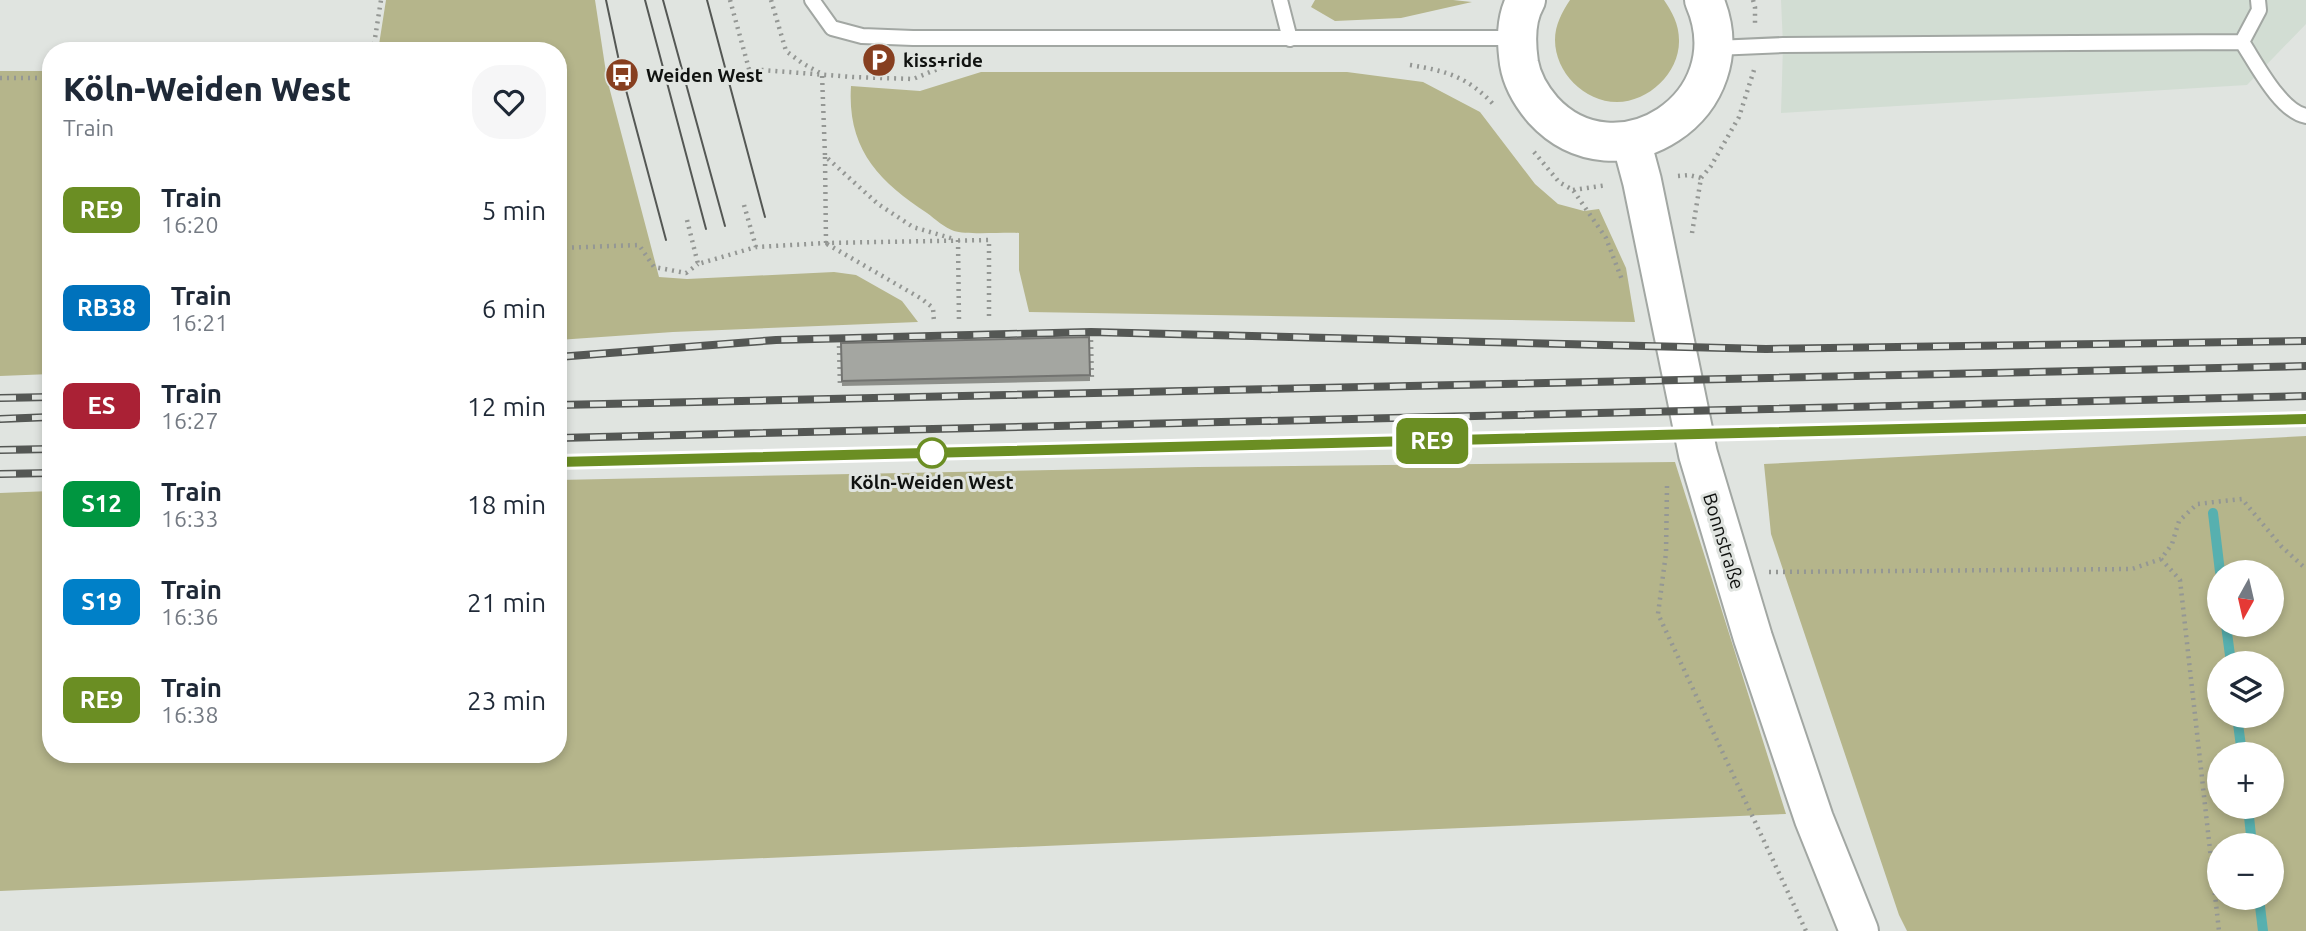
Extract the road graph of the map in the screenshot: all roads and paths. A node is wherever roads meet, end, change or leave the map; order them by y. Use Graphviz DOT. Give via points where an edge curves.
graph roads {
  1 [pos="381,0"];
  2 [pos="730,0"];
  3 [pos="771,0"];
  4 [pos="812,0"];
  5 [pos="1280,0"];
  6 [pos="1526,0"];
  7 [pos="1704,0"];
  8 [pos="1752,0"];
  9 [pos="2258,0"];
  10 [pos="1516,38"];
  11 [pos="1290,39"];
  12 [pos="2242,41"];
  13 [pos="374,42"];
  14 [pos="1755,45"];
  15 [pos="1715,48"];
  16 [pos="950,63"];
  17 [pos="1407,65"];
  18 [pos="822,74"];
  19 [pos="0,78"];
  20 [pos="42,78"];
  21 [pos="1500,112"];
  22 [pos="2306,116"];
  23 [pos="1631,140"];
  24 [pos="1533,152"];
  25 [pos="825,156"];
  26 [pos="744,205"];
  27 [pos="687,220"];
  28 [pos="958,240"];
  29 [pos="826,243"];
  30 [pos="1689,245"];
  31 [pos="756,247"];
  32 [pos="567,248"];
  33 [pos="698,264"];
  34 [pos="1624,286"];
  35 [pos="959,320"];
  36 [pos="989,320"];
  37 [pos="934,321"];
  38 [pos="1091,340"];
  39 [pos="839,346"];
  40 [pos="1092,382"];
  41 [pos="840,388"];
  42 [pos="1667,473"];
  43 [pos="2161,559"];
  44 [pos="2306,569"];
  45 [pos="1772,584"];
  46 [pos="1806,931"];
  47 [pos="1859,931"];
  48 [pos="2219,931"];
  1 -- 13 [label="path"];
  2 -- 18 [label="path" via="750,69"];
  3 -- 18 [label="path" via="786,51"];
  4 -- 11 [label="lane" via="832,28 862,36"];
  5 -- 11 [label="lane"];
  6 -- 10 [label="main road"];
  7 -- 15 [label="main road" via="1712,17"];
  8 -- 14 [label="path"];
  9 -- 12 [label="lane" via="2259,10"];
  10 -- 11 [label="lane"];
  10 -- 23 [label="main road" via="1527,88 1549,116 1596,139"];
  12 -- 14 [label="lane"];
  12 -- 22 [label="lane" via="2271,88"];
  14 -- 15 [label="lane"];
  14 -- 30 [label="path" via="1754,75 1739,117 1701,178"];
  15 -- 23 [label="main road" via="1707,80 1690,108 1664,129"];
  16 -- 18 [label="path" via="913,79"];
  17 -- 21 [label="path" via="1463,79"];
  18 -- 25 [label="path"];
  19 -- 20 [label="path"];
  23 -- 47 [label="main road, Bonnstraße" via="1698,454 1814,820"];
  24 -- 34 [label="path" via="1559,182 1573,190 1606,238"];
  25 -- 28 [label="path" via="878,204 913,226"];
  25 -- 29 [label="path"];
  26 -- 31 [label="path"];
  27 -- 33 [label="path"];
  28 -- 29 [label="path"];
  28 -- 35 [label="path"];
  28 -- 36 [label="path" via="989,240"];
  29 -- 31 [label="path"];
  29 -- 37 [label="path" via="922,299 933,308"];
  31 -- 33 [label="path"];
  32 -- 33 [label="path" via="639,245 654,267 686,273"];
  38 -- 40 [label="path"];
  39 -- 41 [label="path"];
  42 -- 46 [label="path" via="1666,552 1658,614"];
  43 -- 44 [label="path" via="2172,544 2179,521 2197,504 2242,499"];
  43 -- 45 [label="path" via="2132,569 1769,572"];
  43 -- 48 [label="path" via="2180,580"];
}
